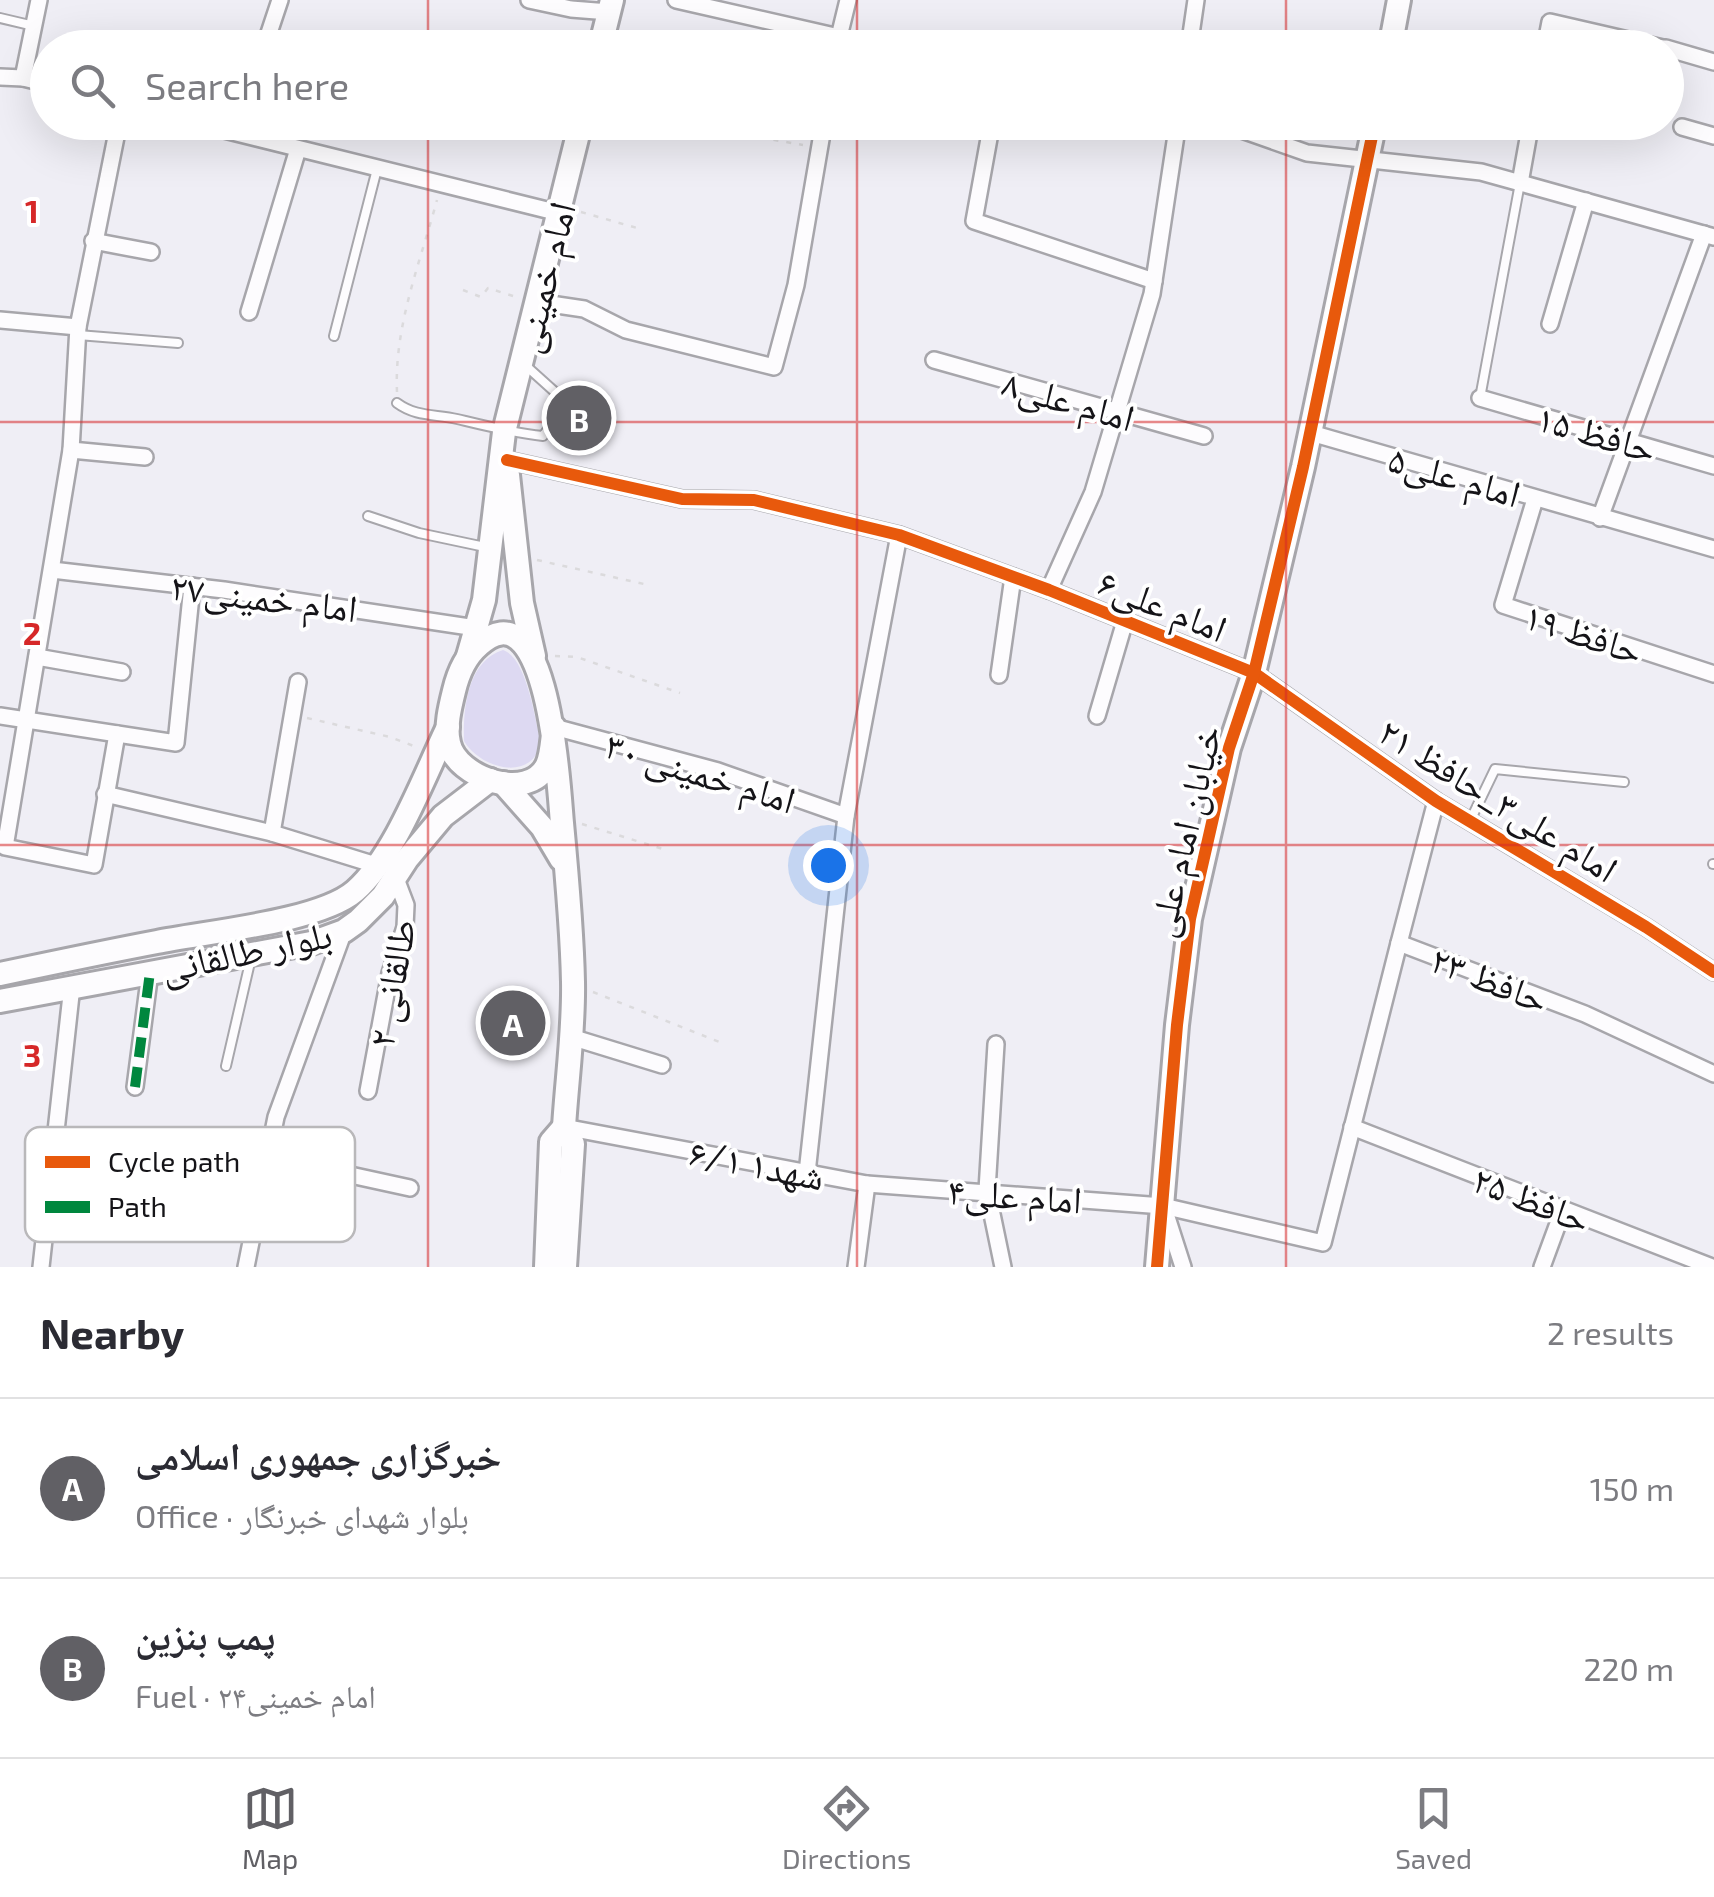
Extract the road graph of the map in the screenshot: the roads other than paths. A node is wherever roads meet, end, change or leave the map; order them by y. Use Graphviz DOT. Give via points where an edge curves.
graph roads {
  1 [pos="39,0"];
  2 [pos="280,0"];
  3 [pos="529,0"];
  4 [pos="676,0"];
  5 [pos="848,0"];
  6 [pos="1196,0"];
  7 [pos="1399,0"];
  8 [pos="610,6"];
  9 [pos="0,18"];
  10 [pos="34,26"];
  11 [pos="33,30"];
  12 [pos="270,30"];
  13 [pos="792,30"];
  14 [pos="841,30"];
  15 [pos="1192,30"];
  16 [pos="1393,30"];
  17 [pos="1548,30"];
  18 [pos="1585,30"];
  19 [pos="30,45"];
  20 [pos="1684,53"];
  21 [pos="1714,62"];
  22 [pos="0,78"];
  23 [pos="23,78"];
  24 [pos="30,80"];
  25 [pos="1684,128"];
  26 [pos="1714,136"];
  27 [pos="116,140"];
  28 [pos="272,140"];
  29 [pos="576,140"];
  30 [pos="821,140"];
  31 [pos="989,140"];
  32 [pos="1175,140"];
  33 [pos="1270,140"];
  34 [pos="1372,140"];
  35 [pos="1528,140"];
  36 [pos="298,149"];
  37 [pos="1368,160"];
  38 [pos="377,169"];
  39 [pos="1520,183"];
  40 [pos="1586,201"];
  41 [pos="559,210"];
  42 [pos="1709,236"];
  43 [pos="94,241"];
  44 [pos="151,252"];
  45 [pos="1154,281"];
  46 [pos="536,304"];
  47 [pos="248,312"];
  48 [pos="0,320"];
  49 [pos="1550,324"];
  50 [pos="78,330"];
  51 [pos="334,336"];
  52 [pos="178,342"];
  53 [pos="934,360"];
  54 [pos="522,362"];
  55 [pos="1480,398"];
  56 [pos="397,404"];
  57 [pos="1116,413"];
  58 [pos="504,432"];
  59 [pos="1311,432"];
  60 [pos="1204,436"];
  61 [pos="1628,440"];
  62 [pos="71,450"];
  63 [pos="145,457"];
  64 [pos="507,460"];
  65 [pos="1714,466"];
  66 [pos="1534,499"];
  67 [pos="368,516"];
  68 [pos="1600,518"];
  69 [pos="899,535"];
  70 [pos="490,548"];
  71 [pos="1714,549"];
  72 [pos="52,570"];
  73 [pos="1013,577"];
  74 [pos="192,586"];
  75 [pos="1049,590"];
  76 [pos="484,600"];
  77 [pos="522,603"];
  78 [pos="1125,621"];
  79 [pos="476,628"];
  80 [pos="37,657"];
  81 [pos="466,660"];
  82 [pos="535,662"];
  83 [pos="122,672"];
  84 [pos="1254,673"];
  85 [pos="1714,674"];
  86 [pos="999,675"];
  87 [pos="298,682"];
  88 [pos="0,716"];
  89 [pos="1097,716"];
  90 [pos="26,721"];
  91 [pos="448,726"];
  92 [pos="554,727"];
  93 [pos="118,734"];
  94 [pos="496,782"];
  95 [pos="1624,782"];
  96 [pos="105,794"];
  97 [pos="1436,801"];
  98 [pos="846,816"];
  99 [pos="1470,821"];
  100 [pos="272,833"];
  101 [pos="566,868"];
  102 [pos="387,872"];
  103 [pos="344,931"];
  104 [pos="1399,944"];
  105 [pos="252,953"];
  106 [pos="150,972"];
  107 [pos="1714,972"];
  108 [pos="0,974"];
  109 [pos="72,986"];
  110 [pos="0,1001"];
  111 [pos="571,1036"];
  112 [pos="996,1044"];
  113 [pos="662,1065"];
  114 [pos="226,1066"];
  115 [pos="1714,1074"];
  116 [pos="135,1087"];
  117 [pos="368,1091"];
  118 [pos="564,1126"];
  119 [pos="56,1127"];
  120 [pos="274,1127"];
  121 [pos="1352,1127"];
  122 [pos="807,1174"];
  123 [pos="355,1176"];
  124 [pos="867,1184"];
  125 [pos="410,1188"];
  126 [pos="987,1190"];
  127 [pos="1163,1206"];
  128 [pos="1563,1210"];
  129 [pos="44,1242"];
  130 [pos="251,1242"];
  131 [pos="41,1267"];
  132 [pos="246,1267"];
  133 [pos="546,1267"];
  134 [pos="566,1267"];
  135 [pos="856,1267"];
  136 [pos="1003,1267"];
  137 [pos="1157,1267"];
  138 [pos="1183,1267"];
  139 [pos="1542,1267"];
  140 [pos="1712,1267"];
  1 -- 10 [label="street"];
  2 -- 12 [label="street"];
  3 -- 8 [label="street" via="571,9"];
  4 -- 13 [label="street"];
  5 -- 14 [label="street"];
  6 -- 15 [label="street"];
  7 -- 16 [label="main road"];
  9 -- 10 [label="lane"];
  10 -- 11 [label="street"];
  17 -- 18 [label="street" via="1550,22"];
  19 -- 23 [label="street"];
  20 -- 21 [label="street"];
  22 -- 23 [label="street"];
  23 -- 24 [label="street"];
  25 -- 26 [label="street"];
  27 -- 43 [label="street"];
  28 -- 36 [label="street"];
  29 -- 41 [label="main road, امام خمینی"];
  30 -- 46 [label="street" via="774,367 626,330 584,309"];
  31 -- 45 [label="street" via="974,221"];
  32 -- 45 [label="street"];
  33 -- 37 [label="street" via="1307,153"];
  34 -- 37 [label="main road, خیابان امام علی"];
  35 -- 39 [label="street"];
  36 -- 38 [label="street"];
  36 -- 47 [label="street"];
  37 -- 39 [label="street" via="1481,172"];
  37 -- 59 [label="main road, خیابان امام علی"];
  38 -- 41 [label="street"];
  38 -- 51 [label="lane"];
  39 -- 40 [label="street"];
  39 -- 55 [label="lane"];
  40 -- 42 [label="street"];
  40 -- 49 [label="street"];
  41 -- 46 [label="main road, امام خمینی"];
  42 -- 61 [label="street"];
  43 -- 44 [label="street"];
  43 -- 50 [label="street"];
  45 -- 57 [label="street"];
  46 -- 54 [label="main road, امام خمینی"];
  48 -- 50 [label="street"];
  50 -- 52 [label="lane"];
  50 -- 62 [label="street"];
  53 -- 57 [label="street, امام علی۸"];
  54 -- 58 [label="main road, امام خمینی"];
  54 -- 58 [label="lane" via="555,392 560,413 543,436"];
  55 -- 61 [label="street, حافظ ۱۵"];
  56 -- 58 [label="lane" via="412,414"];
  57 -- 60 [label="street, امام علی۸"];
  57 -- 75 [label="street" via="1093,492"];
  58 -- 64 [label="main road, امام خمینی"];
  58 -- 70 [label="main road, امام خمینی"];
  59 -- 66 [label="street, امام علی۵"];
  59 -- 84 [label="main road, خیابان امام علی"];
  61 -- 65 [label="street, حافظ ۱۵"];
  61 -- 68 [label="street"];
  62 -- 63 [label="street"];
  62 -- 72 [label="street"];
  64 -- 69 [label="street, امام علی۶" via="682,500 754,500"];
  64 -- 77 [label="main road, امام خمینی"];
  66 -- 68 [label="street, امام علی۵"];
  66 -- 85 [label="street, حافظ ۱۹" via="1503,605"];
  67 -- 70 [label="lane"];
  68 -- 71 [label="street, امام علی۵"];
  69 -- 73 [label="street, امام علی۶"];
  69 -- 98 [label="street"];
  70 -- 76 [label="main road, امام خمینی"];
  72 -- 74 [label="street, امام خمینی۲۷"];
  72 -- 80 [label="street"];
  73 -- 75 [label="street, امام علی۶"];
  73 -- 86 [label="street"];
  74 -- 79 [label="street, امام خمینی۲۷"];
  74 -- 93 [label="street" via="176,743"];
  75 -- 78 [label="street, امام علی۶"];
  76 -- 77 [label="main road" via="490,614 506,619"];
  76 -- 79 [label="main road, امام خمینی"];
  77 -- 82 [label="main road, امام خمینی"];
  78 -- 84 [label="street, امام علی۶"];
  78 -- 89 [label="street"];
  79 -- 81 [label="main road, امام خمینی"];
  80 -- 83 [label="street"];
  80 -- 90 [label="street"];
  81 -- 82 [label="main road" via="478,645 503,634 518,638"];
  81 -- 91 [label="main road"];
  82 -- 92 [label="main road"];
  84 -- 97 [label="street, امام علی۳_حافظ ۲۱"];
  84 -- 127 [label="main road, خیابان امام علی" via="1229,748 1190,919"];
  87 -- 100 [label="street"];
  88 -- 90 [label="street"];
  90 -- 93 [label="street"];
  90 -- 96 [label="street" via="5,847 94,865"];
  91 -- 94 [label="main road" via="459,762"];
  91 -- 102 [label="main road, بلوار طالقانی"];
  92 -- 94 [label="main road" via="540,774"];
  92 -- 98 [label="street, امام خمینی ۳۰"];
  92 -- 101 [label="main road"];
  93 -- 96 [label="street"];
  94 -- 101 [label="main road" via="542,827"];
  94 -- 102 [label="main road, بلوار طالقانی" via="443,816"];
  95 -- 99 [label="lane" via="1495,769"];
  96 -- 100 [label="street"];
  97 -- 99 [label="street, امام علی۳_حافظ ۲۱"];
  97 -- 104 [label="street, حافظ ۲۳"];
  98 -- 122 [label="street"];
  99 -- 107 [label="street, امام علی۳_حافظ ۲۱"];
  100 -- 102 [label="street"];
  101 -- 111 [label="main road"];
  102 -- 103 [label="main road, بلوار طالقانی" via="383,896"];
  102 -- 108 [label="main road, بلوار طالقانی" via="352,894 256,926"];
  102 -- 117 [label="street, طالقانی ۲" via="406,904 405,926"];
  103 -- 105 [label="main road, بلوار طالقانی"];
  103 -- 120 [label="street"];
  104 -- 115 [label="street, حافظ ۲۳" via="1584,1014"];
  104 -- 121 [label="street"];
  105 -- 106 [label="main road, بلوار طالقانی"];
  105 -- 114 [label="lane"];
  106 -- 109 [label="main road, بلوار طالقانی"];
  106 -- 116 [label="street"];
  109 -- 110 [label="main road, بلوار طالقانی"];
  109 -- 119 [label="street"];
  111 -- 113 [label="street"];
  111 -- 118 [label="main road"];
  112 -- 126 [label="street"];
  118 -- 122 [label="street, شهد۱ ۶/۱"];
  118 -- 133 [label="main road" via="552,1142"];
  118 -- 134 [label="main road" via="573,1144"];
  121 -- 127 [label="street, امام علی۴" via="1323,1244"];
  121 -- 128 [label="street, حافظ ۲۵"];
  122 -- 124 [label="street, شهد۱ ۶/۱"];
  123 -- 125 [label="street"];
  124 -- 126 [label="street, امام علی۴"];
  124 -- 135 [label="street, شهد۱ ۶/۱"];
  126 -- 127 [label="street, امام علی۴"];
  126 -- 136 [label="street"];
  127 -- 137 [label="main road, خیابان امام علی"];
  127 -- 138 [label="street"];
  128 -- 139 [label="street"];
  128 -- 140 [label="street, حافظ ۲۵"];
  129 -- 131 [label="street"];
  130 -- 132 [label="street"];
}
